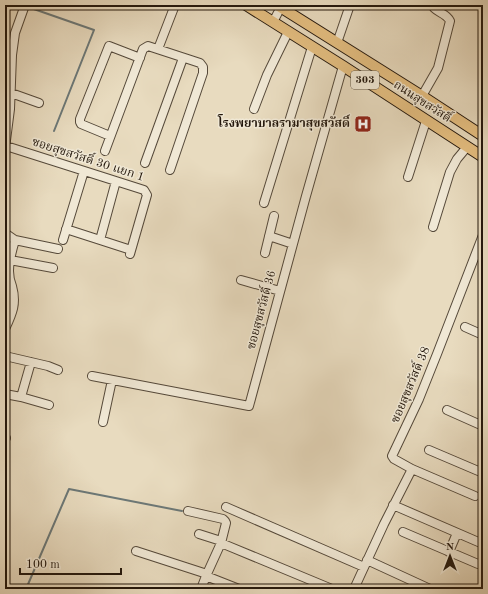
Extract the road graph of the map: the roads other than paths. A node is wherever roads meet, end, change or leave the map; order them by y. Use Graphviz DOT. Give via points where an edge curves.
graph roads {
  1 [pos="175,5"];
  2 [pos="246,5"];
  3 [pos="350,5"];
  4 [pos="434,5"];
  5 [pos="280,6"];
  6 [pos="24,7"];
  7 [pos="273,22"];
  8 [pos="288,32"];
  9 [pos="337,43"];
  10 [pos="312,47"];
  11 [pos="158,49"];
  12 [pos="140,58"];
  13 [pos="183,58"];
  14 [pos="343,66"];
  15 [pos="10,93"];
  16 [pos="422,96"];
  17 [pos="40,103"];
  18 [pos="254,109"];
  19 [pos="426,121"];
  20 [pos="110,136"];
  21 [pos="483,136"];
  22 [pos="5,143"];
  23 [pos="467,147"];
  24 [pos="105,151"];
  25 [pos="483,157"];
  26 [pos="145,163"];
  27 [pos="170,170"];
  28 [pos="84,171"];
  29 [pos="408,177"];
  30 [pos="116,181"];
  31 [pos="264,203"];
  32 [pos="274,216"];
  33 [pos="433,226"];
  34 [pos="66,229"];
  35 [pos="5,233"];
  36 [pos="483,235"];
  37 [pos="269,236"];
  38 [pos="15,240"];
  39 [pos="63,240"];
  40 [pos="100,240"];
  41 [pos="293,244"];
  42 [pos="58,249"];
  43 [pos="264,253"];
  44 [pos="10,260"];
  45 [pos="53,268"];
  46 [pos="242,280"];
  47 [pos="280,291"];
  48 [pos="465,327"];
  49 [pos="5,329"];
  50 [pos="483,335"];
  51 [pos="5,356"];
  52 [pos="31,362"];
  53 [pos="58,370"];
  54 [pos="92,376"];
  55 [pos="112,380"];
  56 [pos="5,394"];
  57 [pos="22,398"];
  58 [pos="49,405"];
  59 [pos="448,410"];
  60 [pos="103,422"];
  61 [pos="483,426"];
  62 [pos="429,450"];
  63 [pos="412,469"];
  64 [pos="483,473"];
  65 [pos="475,496"];
  66 [pos="393,505"];
  67 [pos="226,507"];
  68 [pos="188,511"];
  69 [pos="403,532"];
  70 [pos="457,533"];
  71 [pos="199,534"];
  72 [pos="221,542"];
  73 [pos="483,544"];
  74 [pos="136,551"];
  75 [pos="449,552"];
  76 [pos="366,564"];
  77 [pos="478,564"];
  78 [pos="207,575"];
  79 [pos="320,587"];
  80 [pos="427,588"];
  81 [pos="201,589"];
  82 [pos="239,589"];
  83 [pos="332,589"];
  84 [pos="354,589"];
  1 -- 11 [label="street"];
  2 -- 7 [label="main road, ถนนสุขสวัสดิ์ / 303"];
  3 -- 9 [label="street"];
  4 -- 16 [label="street" via="434,8 446,15 450,21 438,68"];
  5 -- 7 [label="street"];
  5 -- 9 [label="main road, ถนนสุขสวัสดิ์ / 303"];
  6 -- 15 [label="street" via="15,33"];
  7 -- 8 [label="main road, ถนนสุขสวัสดิ์ / 303"];
  8 -- 10 [label="main road, ถนนสุขสวัสดิ์ / 303"];
  8 -- 18 [label="street"];
  9 -- 16 [label="main road, ถนนสุขสวัสดิ์ / 303"];
  10 -- 14 [label="main road, ถนนสุขสวัสดิ์ / 303"];
  10 -- 31 [label="street"];
  11 -- 12 [label="street" via="148,46 143,49"];
  11 -- 13 [label="street"];
  12 -- 20 [label="street"];
  12 -- 20 [label="street" via="109,46 80,122"];
  13 -- 26 [label="street"];
  13 -- 27 [label="street" via="200,63 203,73"];
  14 -- 19 [label="main road, ถนนสุขสวัสดิ์ / 303"];
  14 -- 41 [label="street, ซอยสุขสวัสดิ์ 36"];
  15 -- 17 [label="street"];
  15 -- 22 [label="street"];
  16 -- 21 [label="main road, ถนนสุขสวัสดิ์ / 303"];
  19 -- 23 [label="main road, ถนนสุขสวัสดิ์ / 303"];
  19 -- 29 [label="street"];
  20 -- 24 [label="street"];
  22 -- 28 [label="street, ซอยสุขสวัสดิ์ 30 แยก 1"];
  23 -- 25 [label="main road, ถนนสุขสวัสดิ์ / 303"];
  23 -- 33 [label="street" via="450,172"];
  28 -- 30 [label="street, ซอยสุขสวัสดิ์ 30 แยก 1"];
  28 -- 34 [label="street"];
  30 -- 40 [label="street"];
  30 -- 40 [label="street, ซอยสุขสวัสดิ์ 30 แยก 1" via="144,190 147,196 131,252"];
  32 -- 37 [label="street"];
  34 -- 39 [label="street"];
  34 -- 40 [label="street"];
  35 -- 38 [label="street"];
  36 -- 63 [label="street, ซอยสุขสวัสดิ์ 38" via="419,399 392,456"];
  37 -- 41 [label="street"];
  37 -- 43 [label="street"];
  38 -- 42 [label="street"];
  38 -- 44 [label="street"];
  41 -- 47 [label="street, ซอยสุขสวัสดิ์ 36"];
  44 -- 45 [label="street"];
  44 -- 49 [label="street" via="9,279 14,304"];
  46 -- 47 [label="street"];
  47 -- 55 [label="street, ซอยสุขสวัสดิ์ 36" via="249,406"];
  48 -- 50 [label="street"];
  51 -- 52 [label="street"];
  52 -- 53 [label="street"];
  52 -- 57 [label="street"];
  54 -- 55 [label="street, ซอยสุขสวัสดิ์ 36"];
  55 -- 60 [label="street"];
  56 -- 57 [label="street"];
  57 -- 58 [label="street"];
  59 -- 61 [label="street"];
  62 -- 64 [label="street"];
  63 -- 65 [label="street, ซอยสุขสวัสดิ์ 38"];
  63 -- 66 [label="street"];
  66 -- 70 [label="street"];
  66 -- 76 [label="street"];
  67 -- 76 [label="street"];
  68 -- 72 [label="street" via="223,519 226,523"];
  69 -- 75 [label="street"];
  70 -- 73 [label="street"];
  70 -- 75 [label="street"];
  71 -- 72 [label="street"];
  72 -- 78 [label="street"];
  72 -- 79 [label="street"];
  74 -- 78 [label="street"];
  75 -- 77 [label="street"];
  76 -- 80 [label="street"];
  76 -- 84 [label="street"];
  78 -- 81 [label="street"];
  78 -- 82 [label="street"];
  79 -- 83 [label="street"];
}
